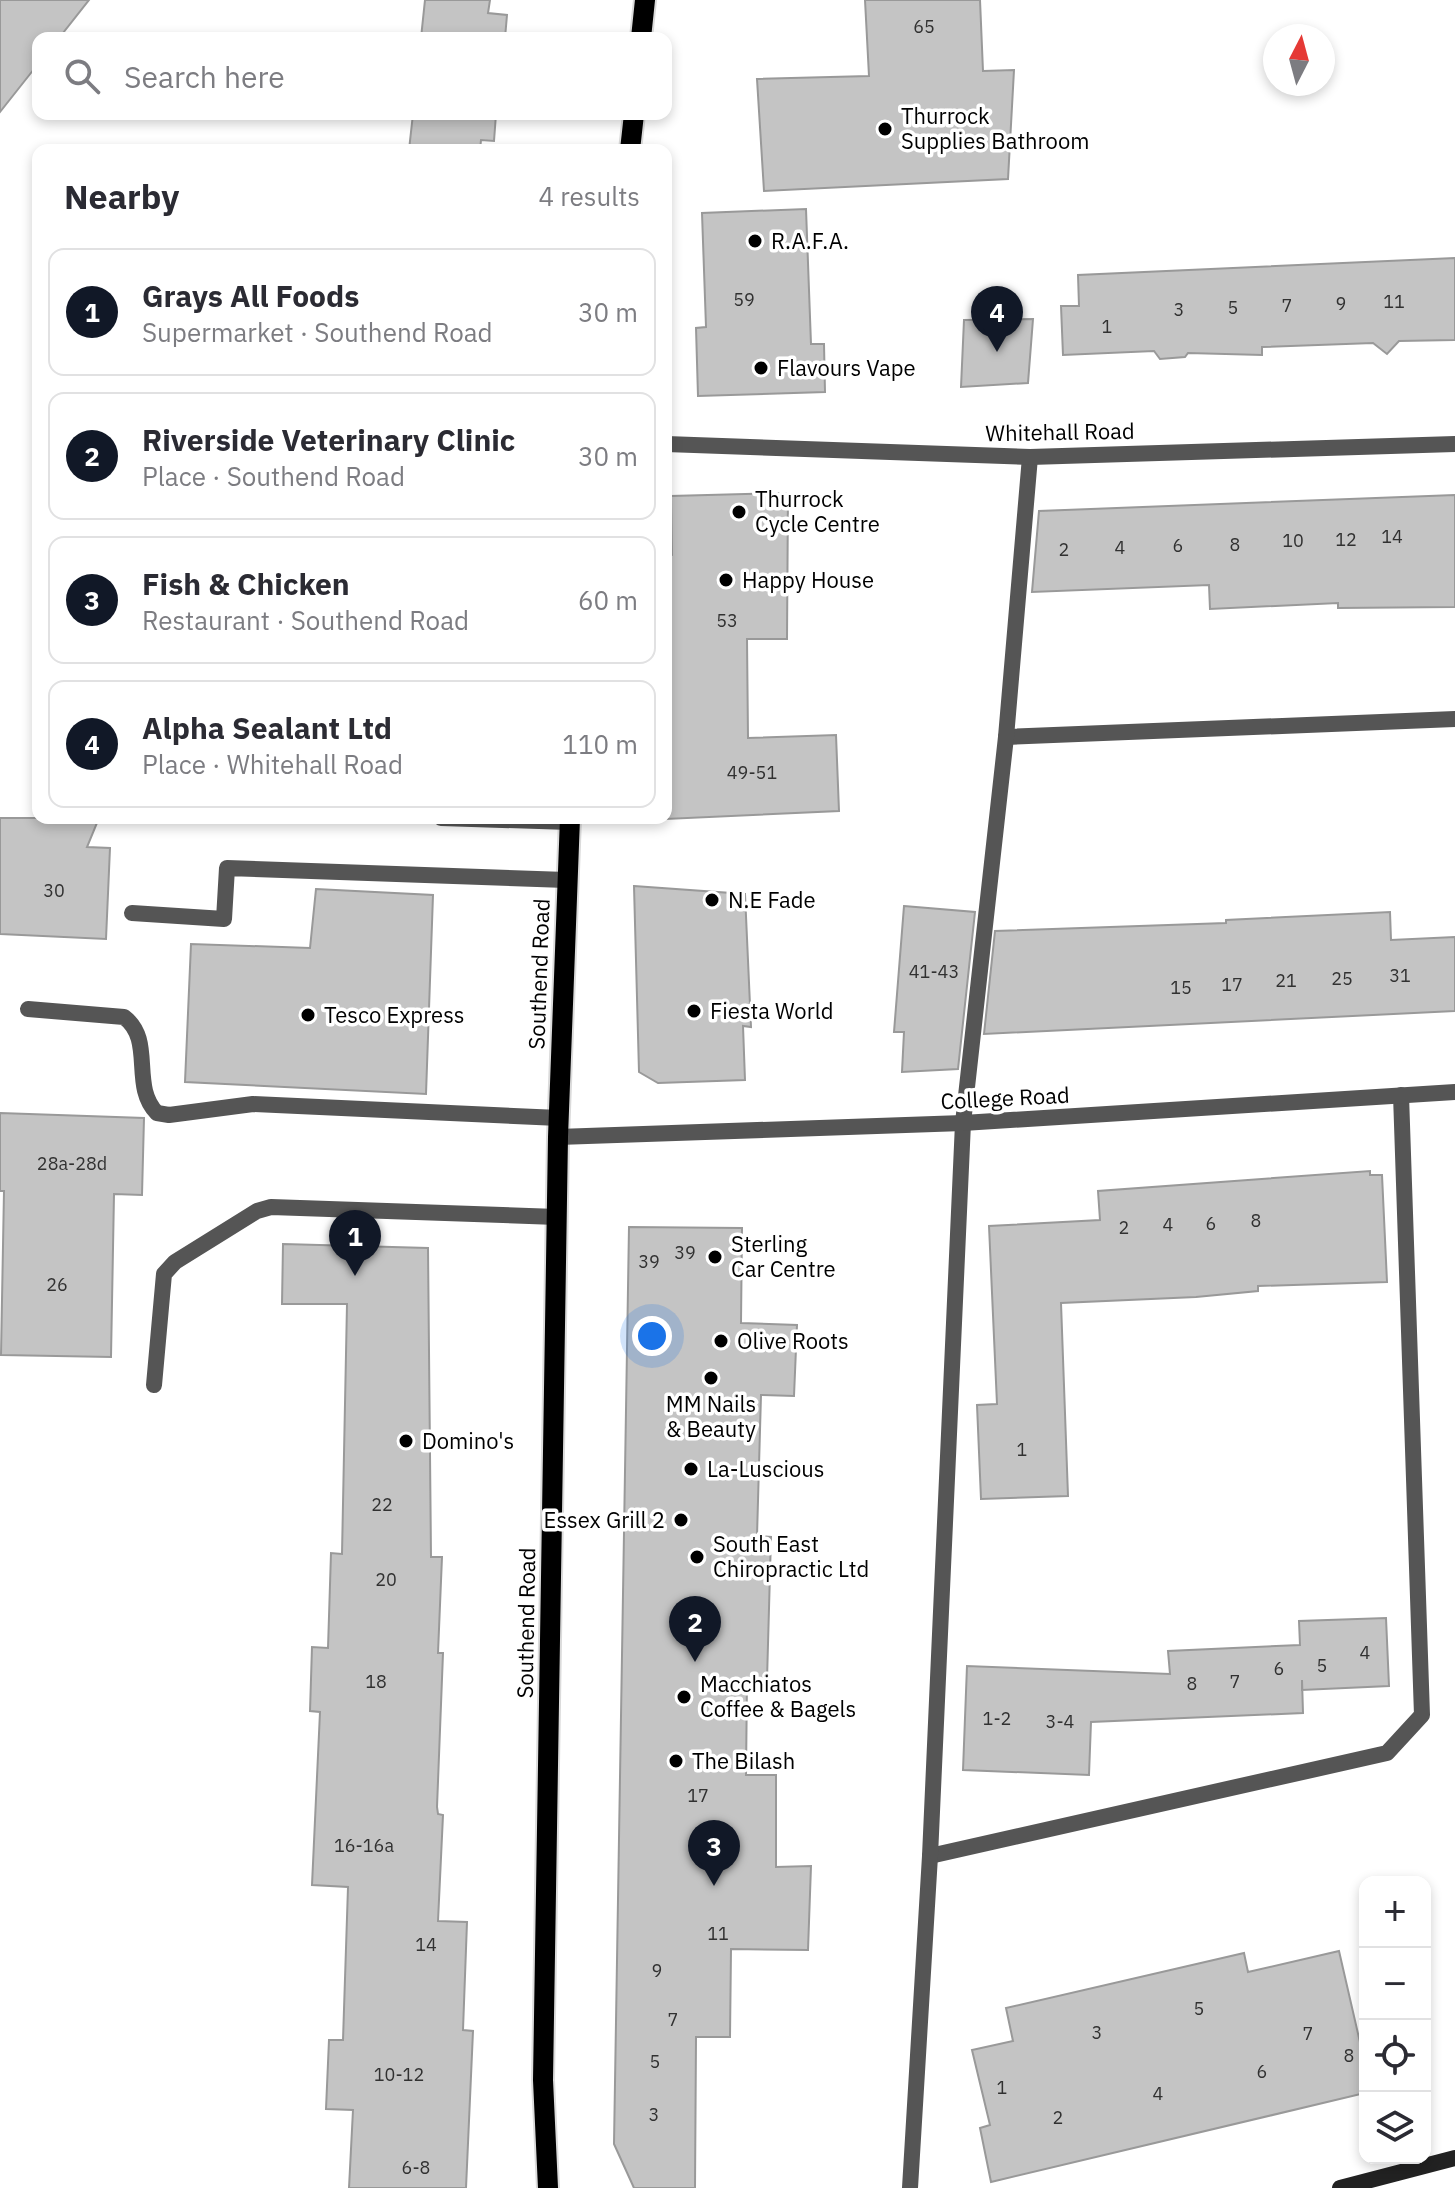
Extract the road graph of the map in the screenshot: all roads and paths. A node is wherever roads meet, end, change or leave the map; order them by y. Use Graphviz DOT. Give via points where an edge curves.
graph roads {
  1 [pos="645,0"];
  2 [pos="642,32"];
  3 [pos="633,120"];
  4 [pos="631,144"];
  5 [pos="672,444"];
  6 [pos="1455,444"];
  7 [pos="1030,457"];
  8 [pos="1455,719"];
  9 [pos="1006,737"];
  10 [pos="570,824"];
  11 [pos="566,880"];
  12 [pos="132,913"];
  13 [pos="28,1009"];
  14 [pos="1455,1092"];
  15 [pos="1401,1095"];
  16 [pos="963,1123"];
  17 [pos="558,1127"];
  18 [pos="557,1217"];
  19 [pos="154,1385"];
  20 [pos="930,1856"];
  21 [pos="1455,2158"];
  22 [pos="548,2188"];
  23 [pos="910,2188"];
  24 [pos="1340,2188"];
  1 -- 2 [label="main road"];
  3 -- 4 [label="main road"];
  5 -- 7 [label="street, Whitehall Road"];
  6 -- 7 [label="street, Whitehall Road"];
  7 -- 9 [label="street"];
  8 -- 9 [label="street"];
  9 -- 16 [label="street"];
  10 -- 11 [label="main road, Southend Road"];
  11 -- 12 [label="street" via="227,868 224,919"];
  11 -- 17 [label="main road, Southend Road"];
  13 -- 17 [label="street, College Road" via="124,1017 132,1023 139,1033 145,1093 157,1113 253,1104"];
  14 -- 15 [label="street, College Road"];
  15 -- 16 [label="street, College Road"];
  15 -- 20 [label="street" via="1422,1715 1387,1753"];
  16 -- 17 [label="street, College Road"];
  16 -- 20 [label="street"];
  17 -- 18 [label="main road, Southend Road"];
  18 -- 19 [label="street" via="271,1207 257,1211 164,1274"];
  18 -- 22 [label="main road, Southend Road" via="543,2080"];
  20 -- 23 [label="street"];
  21 -- 24 [label="street"];
}
